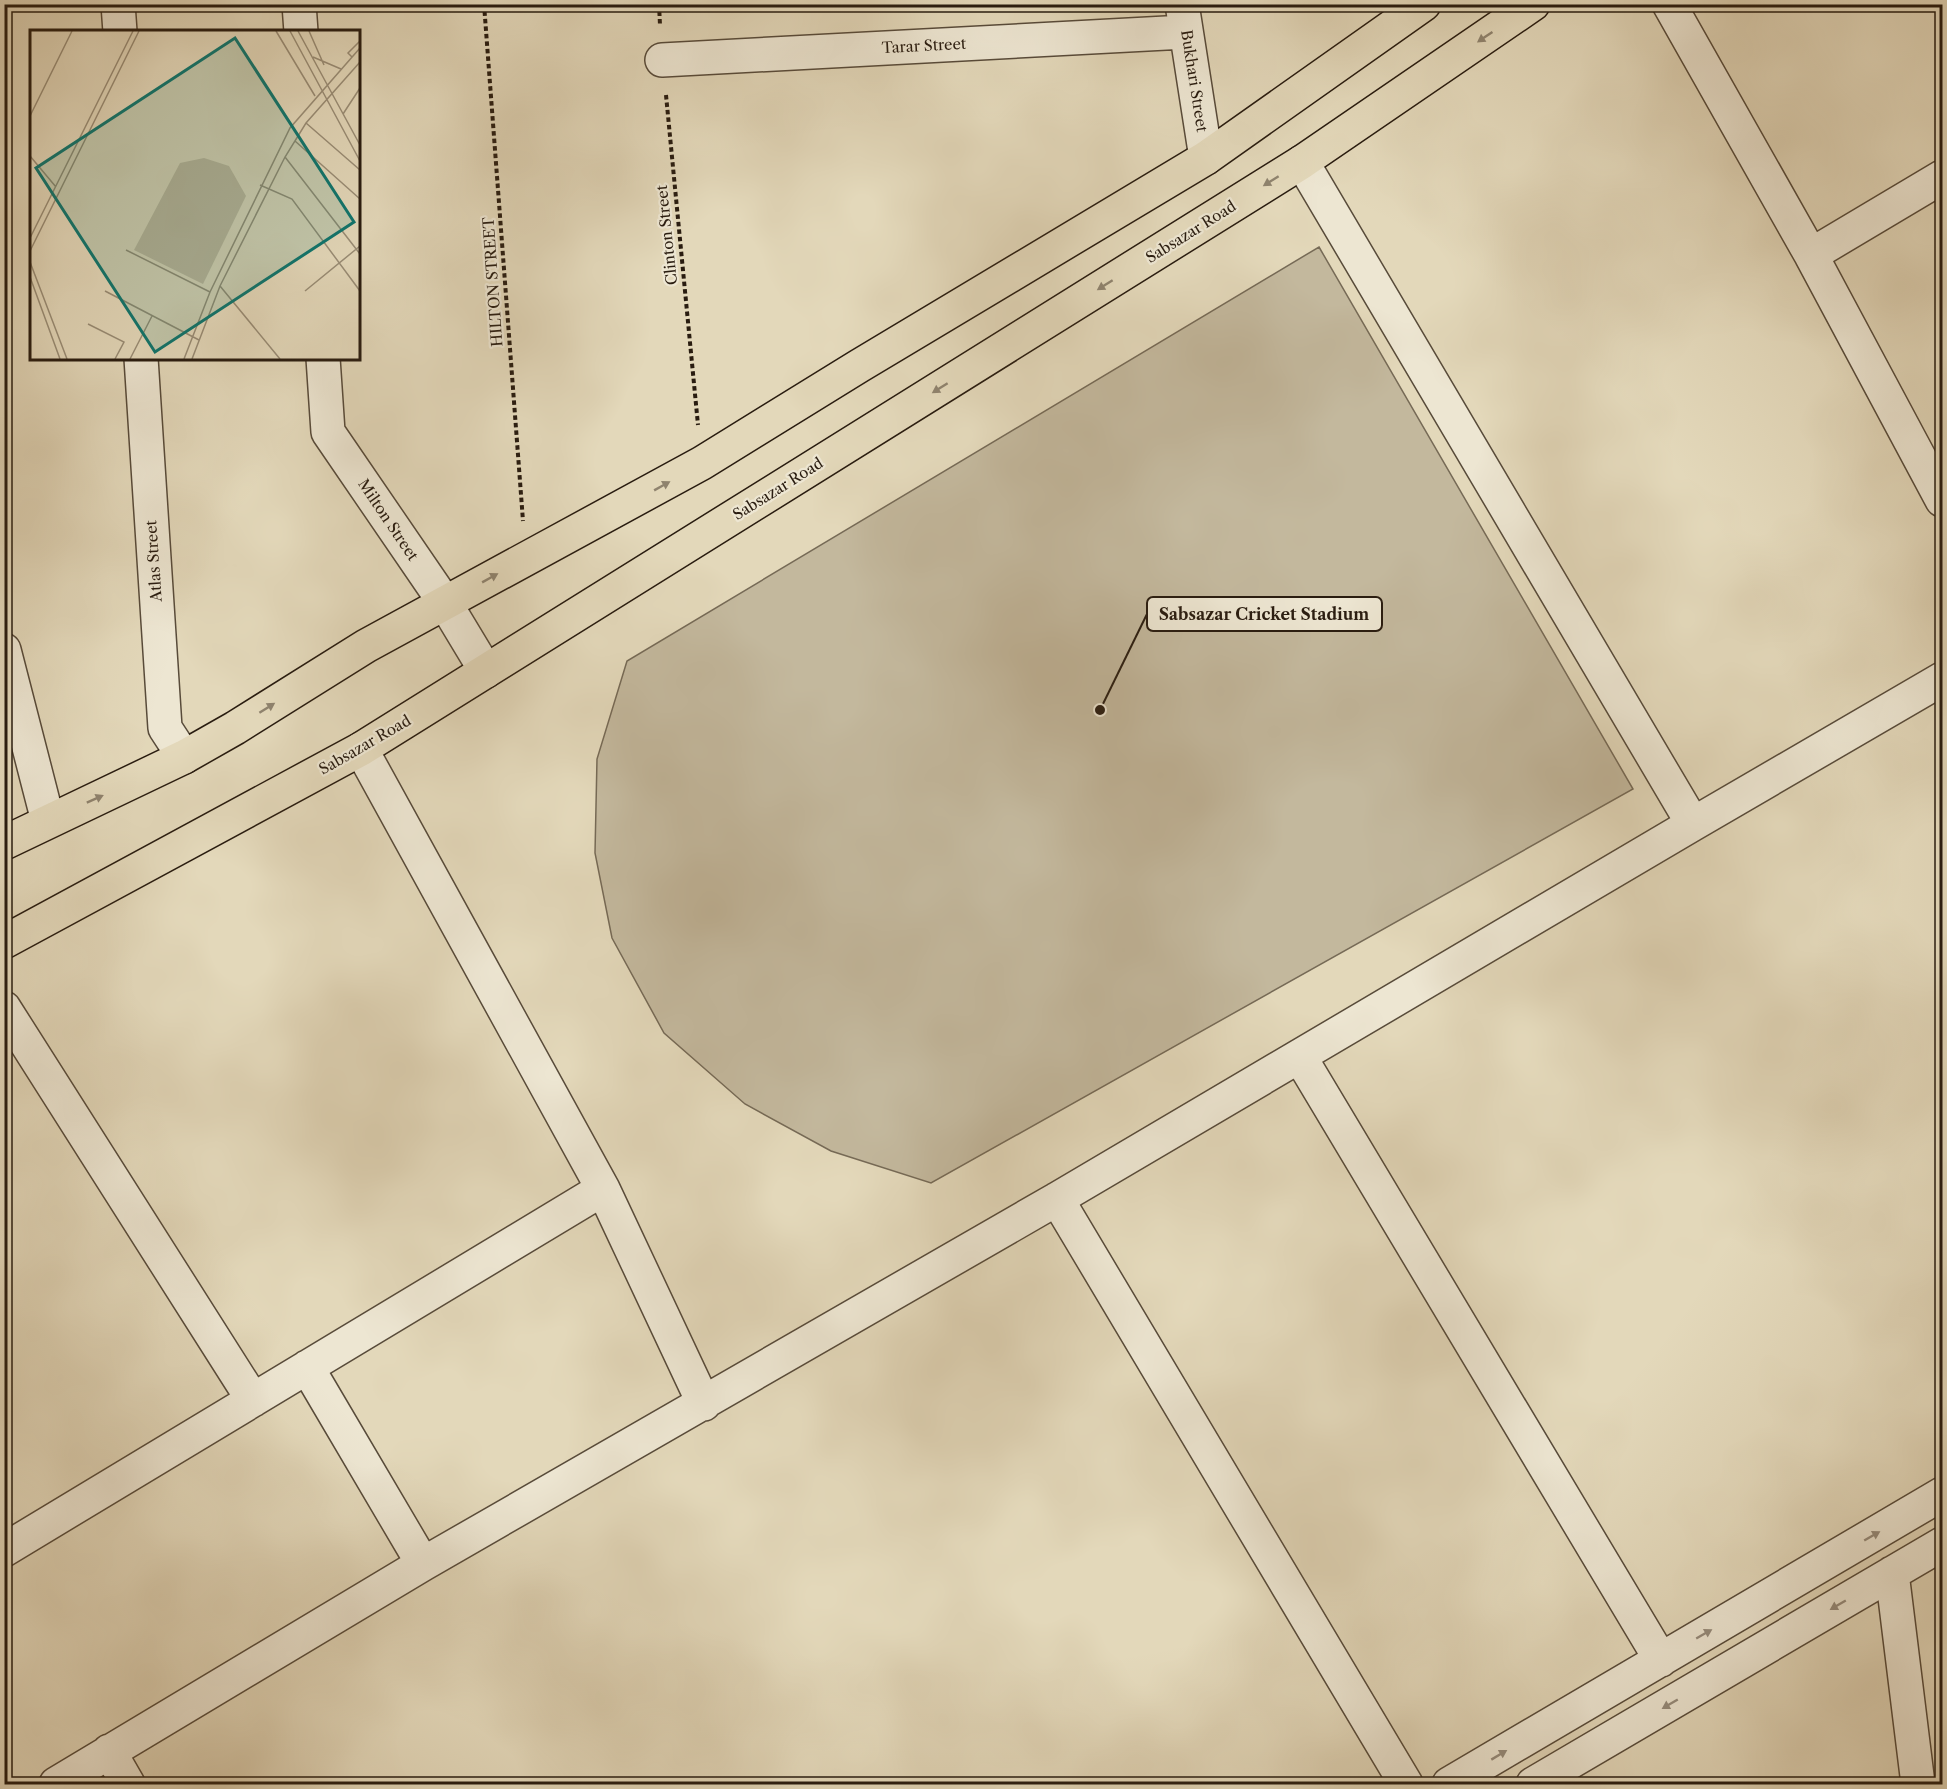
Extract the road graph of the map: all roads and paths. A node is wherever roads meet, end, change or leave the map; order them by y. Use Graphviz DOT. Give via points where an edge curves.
graph roads {
  1 [pos="118,4"];
  2 [pos="299,4"];
  3 [pos="484,4"];
  4 [pos="659,4"];
  5 [pos="1424,4"];
  6 [pos="1533,4"];
  7 [pos="1670,4"];
  8 [pos="1184,18"];
  9 [pos="120,30"];
  10 [pos="301,30"];
  11 [pos="662,60"];
  12 [pos="1206,158"];
  13 [pos="1302,162"];
  14 [pos="1942,177"];
  15 [pos="1811,255"];
  16 [pos="141,360"];
  17 [pos="323,360"];
  18 [pos="702,463"];
  19 [pos="1942,500"];
  20 [pos="526,558"];
  21 [pos="445,603"];
  22 [pos="4,650"];
  23 [pos="486,671"];
  24 [pos="1942,679"];
  25 [pos="360,749"];
  26 [pos="184,757"];
  27 [pos="48,821"];
  28 [pos="1693,824"];
  29 [pos="4,843"];
  30 [pos="4,942"];
  31 [pos="4,1008"];
  32 [pos="1299,1057"];
  33 [pos="603,1189"];
  34 [pos="1057,1199"];
  35 [pos="307,1367"];
  36 [pos="253,1400"];
  37 [pos="704,1404"];
  38 [pos="1942,1494"];
  39 [pos="1942,1544"];
  40 [pos="4,1550"];
  41 [pos="423,1564"];
  42 [pos="1893,1573"];
  43 [pos="1661,1660"];
  44 [pos="109,1751"];
  45 [pos="56,1785"];
  46 [pos="128,1785"];
  47 [pos="1406,1785"];
  48 [pos="1449,1785"];
  49 [pos="1533,1785"];
  50 [pos="1918,1785"];
  1 -- 9 [label="street"];
  2 -- 10 [label="street"];
  3 -- 20 [label="path, HILTON STREET"];
  4 -- 11 [label="path, Clinton Street"];
  5 -- 12 [label="main road"];
  6 -- 13 [label="main road, Sabsazar Road, one-way"];
  7 -- 15 [label="street"];
  8 -- 11 [label="street, Tarar Street"];
  8 -- 12 [label="street, Bukhari Street"];
  11 -- 18 [label="path, Clinton Street"];
  12 -- 18 [label="main road"];
  13 -- 23 [label="main road, Sabsazar Road, one-way"];
  13 -- 28 [label="street"];
  14 -- 15 [label="street"];
  15 -- 19 [label="street"];
  16 -- 26 [label="street, Atlas Street" via="165,728"];
  17 -- 21 [label="street, Milton Street" via="328,432"];
  20 -- 18 [label="main road, one-way"];
  21 -- 20 [label="main road, one-way"];
  21 -- 23 [label="street, Milton Street"];
  26 -- 21 [label="main road, one-way" via="366,646"];
  22 -- 27 [label="street"];
  23 -- 25 [label="main road, Sabsazar Road"];
  24 -- 28 [label="street"];
  25 -- 30 [label="main road, Sabsazar Road"];
  25 -- 33 [label="street"];
  27 -- 26 [label="main road, one-way"];
  27 -- 29 [label="main road"];
  28 -- 32 [label="street"];
  31 -- 36 [label="street"];
  32 -- 34 [label="street"];
  32 -- 43 [label="street"];
  33 -- 35 [label="street"];
  33 -- 37 [label="street"];
  34 -- 37 [label="street"];
  34 -- 47 [label="street"];
  35 -- 36 [label="street"];
  35 -- 41 [label="street"];
  36 -- 40 [label="street"];
  37 -- 41 [label="street"];
  43 -- 38 [label="street, one-way"];
  39 -- 42 [label="street"];
  41 -- 44 [label="street"];
  42 -- 49 [label="street, one-way"];
  42 -- 50 [label="street"];
  48 -- 43 [label="street, one-way"];
  44 -- 45 [label="street"];
  44 -- 46 [label="street"];
}
